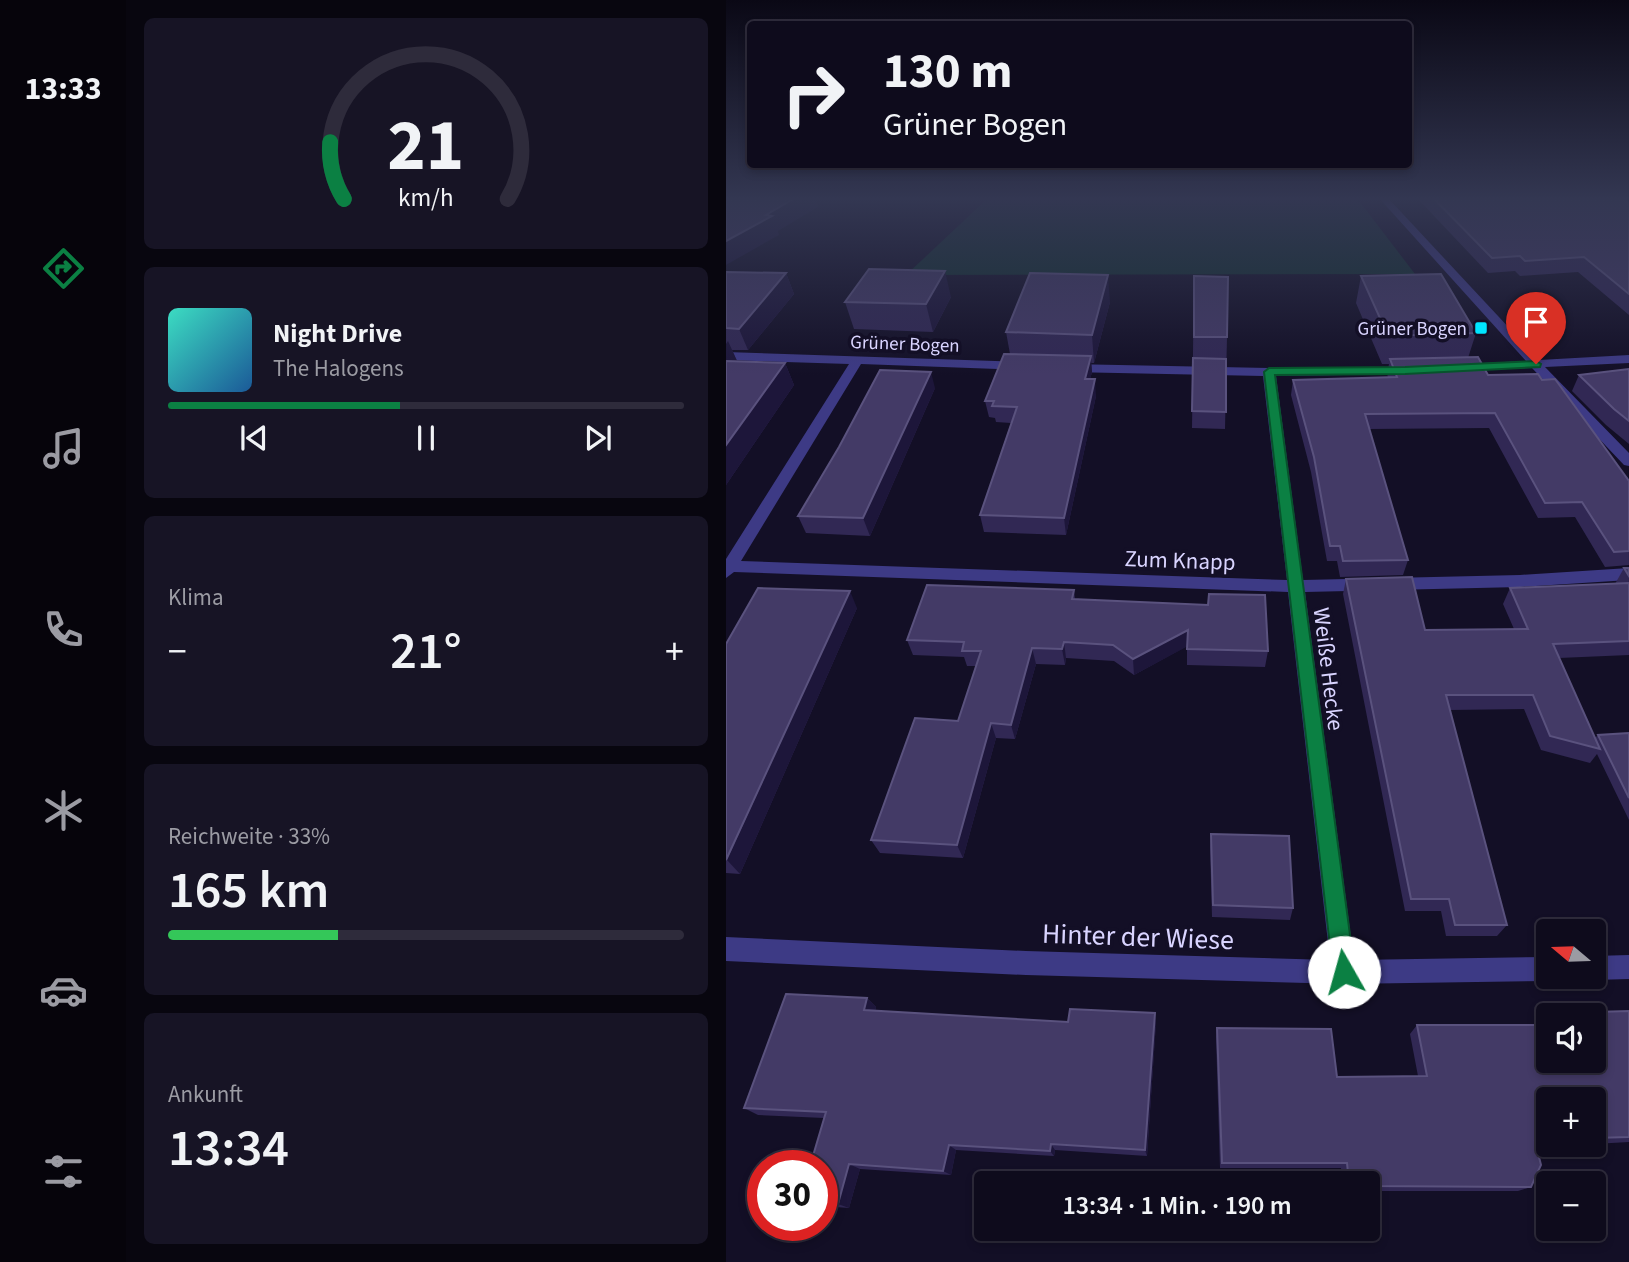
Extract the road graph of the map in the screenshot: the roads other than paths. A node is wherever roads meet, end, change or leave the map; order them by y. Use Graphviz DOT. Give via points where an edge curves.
graph roads {
  1 [pos="1437,257"];
  2 [pos="726,356"];
  3 [pos="1629,359"];
  4 [pos="857,361"];
  5 [pos="1536,364"];
  6 [pos="1269,372"];
  7 [pos="1629,462"];
  8 [pos="727,568"];
  9 [pos="1629,573"];
  10 [pos="1294,586"];
  11 [pos="726,949"];
  12 [pos="1629,967"];
  13 [pos="1606,968"];
  14 [pos="1536,969"];
  15 [pos="1344,972"];
  1 -- 5 [label="street"];
  2 -- 4 [label="street, Grüner Bogen"];
  3 -- 5 [label="street, Grüner Bogen"];
  4 -- 6 [label="street, Grüner Bogen"];
  4 -- 8 [label="street"];
  5 -- 6 [label="street, Grüner Bogen"];
  5 -- 7 [label="street"];
  6 -- 10 [label="street, Weiße Hecke"];
  8 -- 10 [label="street, Zum Knapp"];
  9 -- 10 [label="street, Zum Knapp"];
  10 -- 15 [label="street, Weiße Hecke"];
  11 -- 15 [label="street, Hinter der Wiese"];
  12 -- 13 [label="street"];
  14 -- 15 [label="street, Hinter der Wiese"];
}
